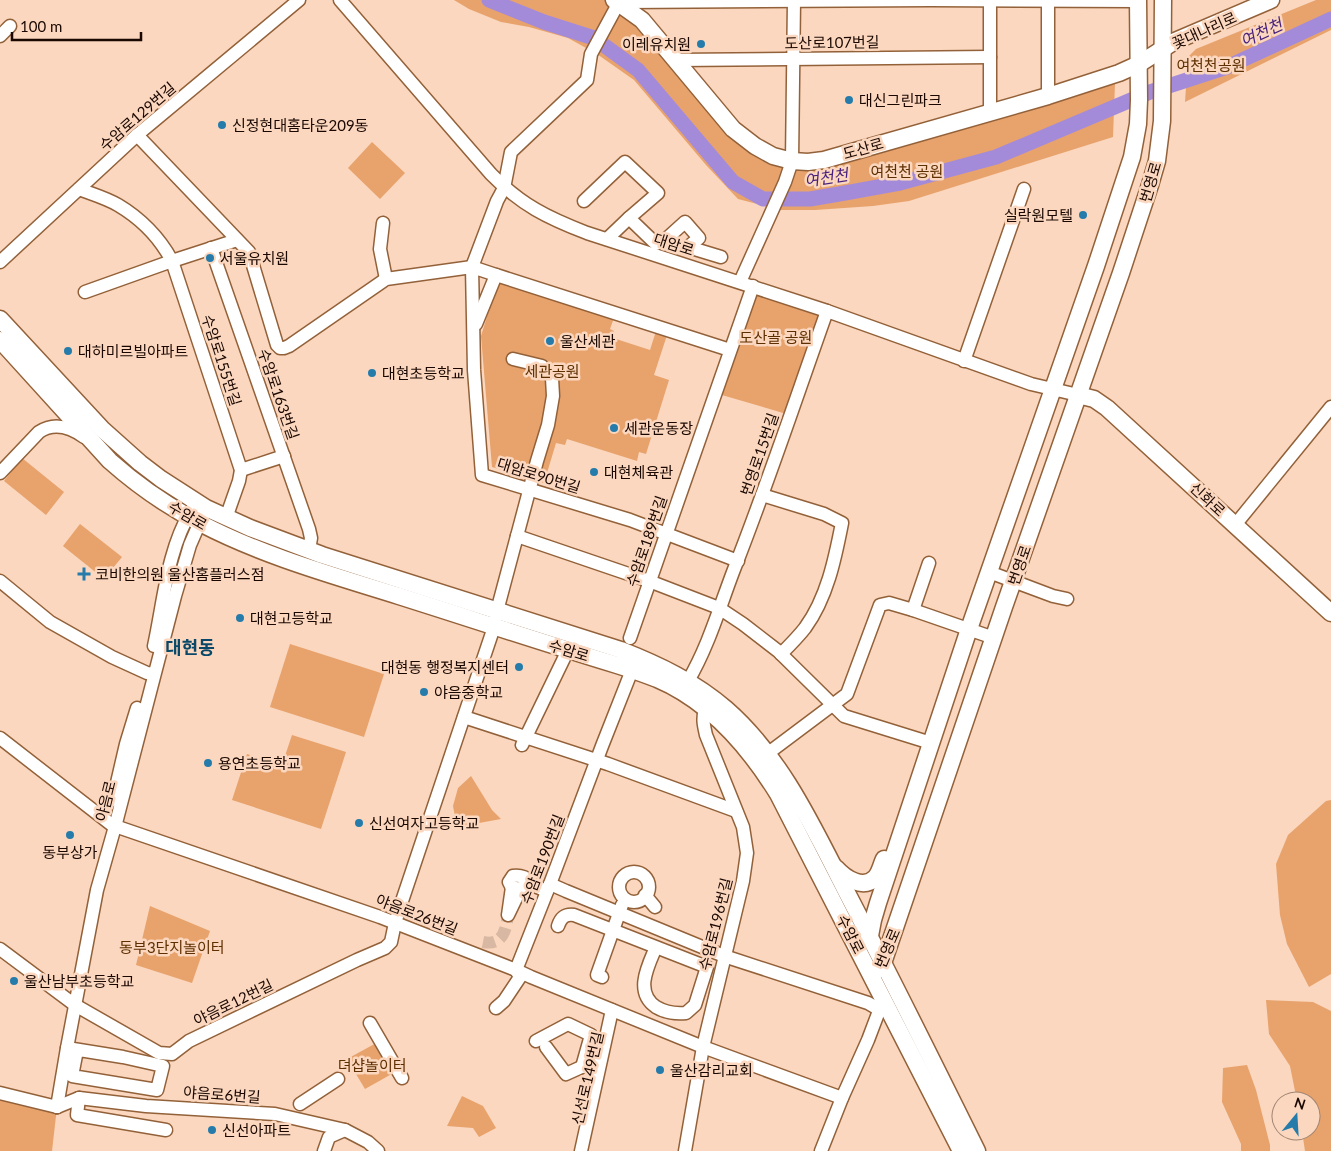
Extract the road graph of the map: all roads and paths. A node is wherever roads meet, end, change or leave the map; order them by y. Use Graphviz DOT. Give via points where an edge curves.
graph roads {
  1 [pos="299,0"];
  2 [pos="340,0"];
  3 [pos="990,0"];
  4 [pos="1271,0"];
  5 [pos="620,1"];
  6 [pos="794,1"];
  7 [pos="1048,1"];
  8 [pos="1138,1"];
  9 [pos="1164,1"];
  10 [pos="10,26"];
  11 [pos="0,36"];
  12 [pos="1164,55"];
  13 [pos="990,57"];
  14 [pos="794,59"];
  15 [pos="675,60"];
  16 [pos="1139,69"];
  17 [pos="1048,96"];
  18 [pos="990,112"];
  19 [pos="137,135"];
  20 [pos="792,161"];
  21 [pos="504,188"];
  22 [pos="79,189"];
  23 [pos="1024,189"];
  24 [pos="584,201"];
  25 [pos="629,218"];
  26 [pos="383,223"];
  27 [pos="607,239"];
  28 [pos="237,240"];
  29 [pos="664,241"];
  30 [pos="688,247"];
  31 [pos="211,248"];
  32 [pos="721,257"];
  33 [pos="172,260"];
  34 [pos="0,262"];
  35 [pos="472,267"];
  36 [pos="496,274"];
  37 [pos="386,279"];
  38 [pos="740,282"];
  39 [pos="753,286"];
  40 [pos="85,292"];
  41 [pos="826,311"];
  42 [pos="0,319"];
  43 [pos="474,330"];
  44 [pos="0,340"];
  45 [pos="730,350"];
  46 [pos="513,359"];
  47 [pos="964,361"];
  48 [pos="1052,389"];
  49 [pos="1078,395"];
  50 [pos="1331,407"];
  51 [pos="96,446"];
  52 [pos="284,456"];
  53 [pos="1029,458"];
  54 [pos="1054,466"];
  55 [pos="242,470"];
  56 [pos="0,473"];
  57 [pos="530,489"];
  58 [pos="762,495"];
  59 [pos="197,513"];
  60 [pos="1009,515"];
  61 [pos="226,518"];
  62 [pos="1034,524"];
  63 [pos="1235,525"];
  64 [pos="666,534"];
  65 [pos="517,536"];
  66 [pos="309,550"];
  67 [pos="738,561"];
  68 [pos="929,563"];
  69 [pos="989,572"];
  70 [pos="0,581"];
  71 [pos="649,581"];
  72 [pos="1014,581"];
  73 [pos="1067,600"];
  74 [pos="719,608"];
  75 [pos="913,610"];
  76 [pos="1331,613"];
  77 [pos="495,619"];
  78 [pos="969,630"];
  79 [pos="994,638"];
  80 [pos="626,644"];
  81 [pos="568,650"];
  82 [pos="781,654"];
  83 [pos="632,670"];
  84 [pos="150,674"];
  85 [pos="688,681"];
  86 [pos="833,704"];
  87 [pos="705,710"];
  88 [pos="464,717"];
  89 [pos="0,738"];
  90 [pos="524,740"];
  91 [pos="931,743"];
  92 [pos="767,754"];
  93 [pos="596,760"];
  94 [pos="114,797"];
  95 [pos="912,801"];
  96 [pos="88,806"];
  97 [pos="736,812"];
  98 [pos="112,824"];
  99 [pos="832,864"];
  100 [pos="890,867"];
  101 [pos="914,875"];
  102 [pos="522,887"];
  103 [pos="549,888"];
  104 [pos="646,895"];
  105 [pos="624,898"];
  106 [pos="655,906"];
  107 [pos="620,913"];
  108 [pos="395,923"];
  109 [pos="558,926"];
  110 [pos="613,931"];
  111 [pos="870,937"];
  112 [pos="656,947"];
  113 [pos="0,949"];
  114 [pos="724,956"];
  115 [pos="516,970"];
  116 [pos="878,970"];
  117 [pos="602,977"];
  118 [pos="72,1003"];
  119 [pos="881,1004"];
  120 [pos="496,1008"];
  121 [pos="615,1011"];
  122 [pos="370,1023"];
  123 [pos="702,1047"];
  124 [pos="72,1049"];
  125 [pos="582,1067"];
  126 [pos="599,1069"];
  127 [pos="402,1078"];
  128 [pos="338,1079"];
  129 [pos="0,1093"];
  130 [pos="79,1098"];
  131 [pos="842,1098"];
  132 [pos="300,1104"];
  133 [pos="58,1106"];
  134 [pos="166,1130"];
  135 [pos="345,1130"];
  136 [pos="324,1151"];
  137 [pos="378,1151"];
  138 [pos="581,1151"];
  139 [pos="587,1151"];
  140 [pos="685,1151"];
  141 [pos="821,1151"];
  142 [pos="961,1151"];
  143 [pos="977,1151"];
  1 -- 19 [label="street, 수암로129번길"];
  2 -- 21 [label="street, 대암로"];
  3 -- 6 [label="street"];
  3 -- 7 [label="street"];
  3 -- 13 [label="street"];
  4 -- 12 [label="main road, 꽃대나리로" via="1186,36"];
  5 -- 6 [label="street"];
  5 -- 15 [label="main road, 도산로" via="642,20"];
  5 -- 21 [label="street, 대암로90번길" via="591,54 587,80 512,152"];
  6 -- 14 [label="street"];
  7 -- 8 [label="street"];
  7 -- 17 [label="street"];
  8 -- 9 [label="main road"];
  8 -- 16 [label="main road, 번영로"];
  9 -- 12 [label="main road, 번영로"];
  10 -- 11 [label="street"];
  12 -- 16 [label="main road, 꽃대나리로"];
  12 -- 49 [label="main road, 번영로" via="1157,161"];
  13 -- 14 [label="street, 도산로107번길"];
  13 -- 18 [label="street"];
  14 -- 15 [label="street, 도산로107번길"];
  14 -- 20 [label="street"];
  15 -- 20 [label="main road, 도산로" via="733,129 772,156"];
  16 -- 17 [label="main road, 도산로"];
  16 -- 48 [label="main road, 번영로" via="1135,144"];
  17 -- 18 [label="main road, 도산로"];
  18 -- 20 [label="main road, 도산로" via="824,160"];
  19 -- 22 [label="street, 수암로129번길"];
  19 -- 28 [label="street"];
  20 -- 38 [label="street"];
  21 -- 27 [label="street, 대암로" via="555,220"];
  21 -- 35 [label="street, 대암로90번길"];
  22 -- 33 [label="street, 수암로155번길" via="118,205 161,242"];
  22 -- 34 [label="street, 수암로129번길"];
  23 -- 47 [label="street"];
  24 -- 25 [label="street" via="625,162 658,193"];
  25 -- 27 [label="street"];
  25 -- 29 [label="street" via="656,244"];
  26 -- 37 [label="street" via="380,249"];
  27 -- 38 [label="street, 대암로"];
  28 -- 31 [label="street"];
  28 -- 37 [label="street" via="249,252 280,348 288,346"];
  29 -- 30 [label="street"];
  29 -- 30 [label="street" via="686,222 700,238"];
  30 -- 32 [label="street"];
  31 -- 33 [label="street"];
  31 -- 52 [label="street, 수암로163번길"];
  33 -- 40 [label="street"];
  33 -- 55 [label="street, 수암로155번길"];
  35 -- 36 [label="street"];
  35 -- 37 [label="street"];
  35 -- 43 [label="street, 대암로90번길"];
  36 -- 43 [label="street"];
  36 -- 45 [label="street"];
  38 -- 39 [label="street, 대암로"];
  39 -- 41 [label="street, 대암로"];
  39 -- 45 [label="street, 수암로189번길"];
  41 -- 47 [label="street, 대암로"];
  41 -- 58 [label="street, 번영로15번길"];
  42 -- 59 [label="main road, 수암로" via="102,429"];
  43 -- 57 [label="street, 대암로90번길" via="482,475"];
  44 -- 51 [label="main road, 수암로"];
  45 -- 64 [label="street, 수암로189번길"];
  46 -- 57 [label="street" via="542,366 552,378 553,396 548,425"];
  47 -- 48 [label="street, 대암로"];
  48 -- 49 [label="street, 대암로"];
  48 -- 53 [label="main road, 번영로"];
  49 -- 54 [label="main road, 번영로"];
  49 -- 63 [label="main road, 신화로" via="1107,408"];
  50 -- 63 [label="street"];
  51 -- 56 [label="street" via="73,430 49,427 40,432"];
  51 -- 59 [label="main road, 수암로" via="124,474 150,493"];
  52 -- 55 [label="street"];
  52 -- 66 [label="street, 수암로163번길" via="309,529"];
  53 -- 54 [label="main road" via="1040,451 1046,452"];
  53 -- 60 [label="main road, 번영로"];
  54 -- 62 [label="main road, 번영로"];
  55 -- 61 [label="street"];
  57 -- 64 [label="street, 대암로90번길"];
  57 -- 65 [label="street"];
  58 -- 67 [label="street, 번영로15번길"];
  58 -- 82 [label="street" via="824,514 842,523 831,574 821,600 805,628"];
  59 -- 61 [label="main road, 수암로"];
  59 -- 77 [label="main road, 수암로" via="243,543 307,566"];
  59 -- 84 [label="street, 야음로" via="177,540 164,586"];
  60 -- 62 [label="main road" via="1010,524 1018,531 1027,530"];
  60 -- 69 [label="main road, 번영로"];
  61 -- 66 [label="main road, 수암로"];
  62 -- 72 [label="main road, 번영로"];
  63 -- 76 [label="main road, 신화로"];
  64 -- 67 [label="street, 대암로90번길"];
  64 -- 71 [label="street, 수암로189번길"];
  65 -- 71 [label="street"];
  65 -- 77 [label="street"];
  66 -- 77 [label="main road, 수암로"];
  67 -- 74 [label="street, 번영로15번길"];
  68 -- 75 [label="street"];
  69 -- 72 [label="street"];
  69 -- 78 [label="main road, 번영로"];
  70 -- 84 [label="street" via="50,622"];
  71 -- 74 [label="street"];
  71 -- 80 [label="street, 수암로189번길"];
  72 -- 73 [label="street"];
  72 -- 79 [label="main road, 번영로"];
  74 -- 82 [label="street"];
  74 -- 85 [label="street, 번영로15번길" via="711,634"];
  75 -- 78 [label="street"];
  75 -- 86 [label="street" via="889,602 880,605 847,694"];
  77 -- 80 [label="main road, 수암로"];
  77 -- 81 [label="main road, 수암로"];
  77 -- 88 [label="street, 야음로12번길"];
  78 -- 79 [label="street"];
  78 -- 91 [label="main road, 번영로"];
  79 -- 101 [label="main road, 번영로"];
  80 -- 83 [label="street"];
  80 -- 85 [label="main road, 수암로"];
  81 -- 83 [label="main road, 수암로"];
  81 -- 90 [label="street"];
  82 -- 86 [label="street"];
  83 -- 87 [label="main road, 수암로" via="676,689"];
  83 -- 93 [label="street, 수암로190번길"];
  84 -- 94 [label="street, 야음로" via="126,744"];
  84 -- 98 [label="street, 야음로"];
  85 -- 92 [label="main road, 수암로" via="727,710"];
  86 -- 91 [label="street" via="844,716"];
  86 -- 92 [label="street"];
  87 -- 97 [label="street, 수암로196번길" via="706,734"];
  87 -- 116 [label="main road, 수암로" via="736,737 774,787"];
  88 -- 90 [label="street"];
  88 -- 108 [label="street, 야음로12번길"];
  89 -- 96 [label="street"];
  90 -- 93 [label="street"];
  91 -- 95 [label="main road, 번영로"];
  92 -- 99 [label="main road, 수암로" via="789,785"];
  93 -- 97 [label="street"];
  93 -- 103 [label="street, 수암로190번길"];
  94 -- 96 [label="street, 야음로"];
  94 -- 98 [label="street, 야음로"];
  95 -- 99 [label="main road" via="874,878 862,883 852,881"];
  95 -- 100 [label="main road, 번영로"];
  96 -- 98 [label="street"];
  97 -- 114 [label="street, 수암로196번길" via="743,827 747,853"];
  98 -- 108 [label="street, 야음로26번길"];
  98 -- 118 [label="street, 야음로"];
  98 -- 118 [label="street, 야음로" via="91,886"];
  99 -- 111 [label="main road, 수암로"];
  100 -- 101 [label="main road" via="897,885 902,886"];
  100 -- 111 [label="main road, 번영로"];
  101 -- 116 [label="main road, 번영로"];
  102 -- 103 [label="street"];
  103 -- 107 [label="street"];
  103 -- 115 [label="street, 수암로190번길"];
  104 -- 105 [label="street" via="633,901"];
  104 -- 105 [label="street" via="645,877 632,872 620,880 619,890"];
  104 -- 106 [label="street"];
  105 -- 107 [label="street"];
  107 -- 110 [label="street"];
  107 -- 114 [label="street"];
  108 -- 115 [label="street, 야음로26번길"];
  108 -- 118 [label="street, 야음로12번길" via="392,942 385,948 189,1041 172,1054 159,1053"];
  109 -- 110 [label="street" via="567,914"];
  110 -- 112 [label="street"];
  110 -- 117 [label="street" via="597,975"];
  111 -- 116 [label="main road, 번영로" via="869,953"];
  112 -- 112 [label="street" via="707,966 695,1006 686,1013 672,1014 651,1003 645,995 646,974"];
  113 -- 118 [label="street, 야음로12번길"];
  114 -- 119 [label="street"];
  114 -- 123 [label="street, 수암로196번길"];
  115 -- 120 [label="street, 수암로190번길" via="520,977"];
  115 -- 121 [label="street, 야음로26번길"];
  116 -- 119 [label="main road, 수암로"];
  116 -- 143 [label="main road, 수암로"];
  118 -- 124 [label="street, 야음로"];
  119 -- 131 [label="street"];
  119 -- 142 [label="main road, 수암로"];
  121 -- 123 [label="street, 야음로26번길"];
  121 -- 126 [label="street"];
  121 -- 139 [label="street, 신선로149번길"];
  122 -- 127 [label="street"];
  123 -- 131 [label="street, 야음로26번길"];
  123 -- 140 [label="street, 수암로196번길"];
  124 -- 124 [label="street" via="163,1066 157,1090 72,1076"];
  124 -- 133 [label="street, 야음로"];
  125 -- 125 [label="street" via="566,1074 541,1044 568,1024 591,1035"];
  125 -- 126 [label="street"];
  126 -- 138 [label="street"];
  128 -- 132 [label="street"];
  129 -- 133 [label="street"];
  130 -- 133 [label="street, 야음로6번길"];
  130 -- 134 [label="street" via="77,1114"];
  130 -- 135 [label="street, 야음로6번길" via="146,1106 275,1114"];
  131 -- 141 [label="street"];
  135 -- 136 [label="street" via="329,1137"];
  135 -- 137 [label="street, 야음로6번길"];
}
